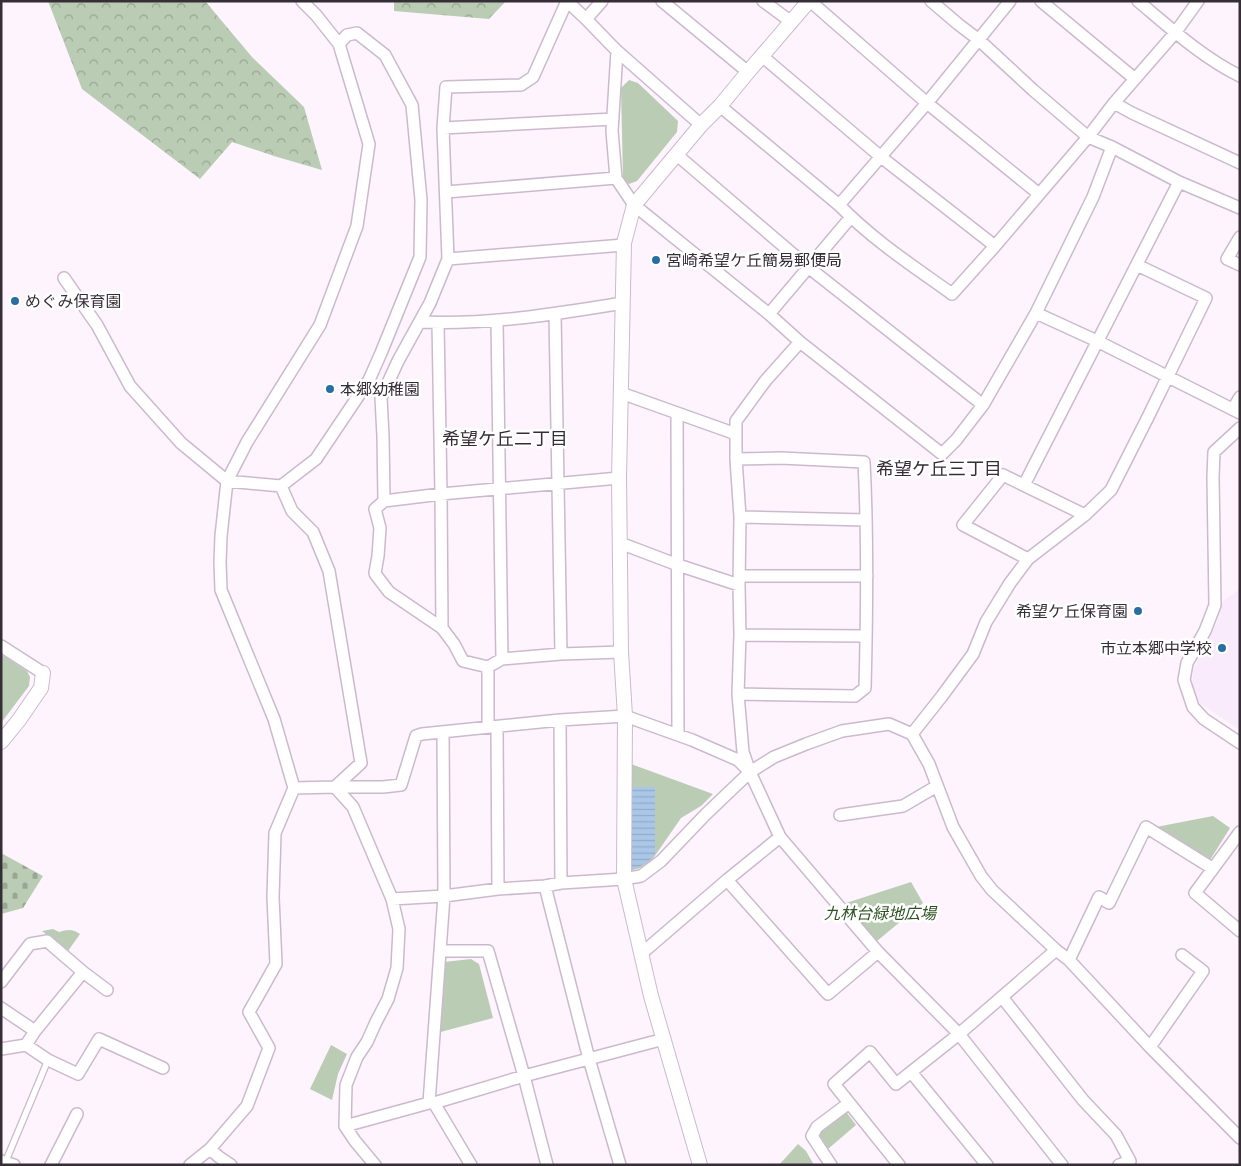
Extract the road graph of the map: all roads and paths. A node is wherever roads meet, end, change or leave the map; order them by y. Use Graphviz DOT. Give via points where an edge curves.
graph roads {
  1 [pos="302,1"];
  2 [pos="602,1"];
  3 [pos="662,1"];
  4 [pos="763,1"];
  5 [pos="809,1"];
  6 [pos="931,1"];
  7 [pos="1010,1"];
  8 [pos="1041,1"];
  9 [pos="1138,1"];
  10 [pos="1198,1"];
  11 [pos="586,19"];
  12 [pos="790,21"];
  13 [pos="1175,33"];
  14 [pos="978,40"];
  15 [pos="339,44"];
  16 [pos="617,51"];
  17 [pos="762,56"];
  18 [pos="748,72"];
  19 [pos="1240,76"];
  20 [pos="1135,79"];
  21 [pos="927,103"];
  22 [pos="1114,104"];
  23 [pos="720,106"];
  24 [pos="613,119"];
  25 [pos="701,125"];
  26 [pos="443,128"];
  27 [pos="1088,137"];
  28 [pos="1112,147"];
  29 [pos="677,155"];
  30 [pos="881,157"];
  31 [pos="1240,163"];
  32 [pos="616,178"];
  33 [pos="1179,182"];
  34 [pos="446,192"];
  35 [pos="1039,194"];
  36 [pos="634,205"];
  37 [pos="839,205"];
  38 [pos="1240,208"];
  39 [pos="851,217"];
  40 [pos="1240,237"];
  41 [pos="624,245"];
  42 [pos="995,246"];
  43 [pos="448,259"];
  44 [pos="1137,265"];
  45 [pos="1240,265"];
  46 [pos="808,267"];
  47 [pos="64,278"];
  48 [pos="622,303"];
  49 [pos="1036,313"];
  50 [pos="555,314"];
  51 [pos="769,314"];
  52 [pos="497,320"];
  53 [pos="420,322"];
  54 [pos="438,323"];
  55 [pos="1098,341"];
  56 [pos="800,342"];
  57 [pos="1168,376"];
  58 [pos="621,393"];
  59 [pos="1240,397"];
  60 [pos="983,405"];
  61 [pos="1236,411"];
  62 [pos="677,413"];
  63 [pos="1240,428"];
  64 [pos="736,434"];
  65 [pos="736,459"];
  66 [pos="620,478"];
  67 [pos="227,481"];
  68 [pos="557,483"];
  69 [pos="1024,485"];
  70 [pos="281,486"];
  71 [pos="499,488"];
  72 [pos="441,494"];
  73 [pos="384,501"];
  74 [pos="1085,515"];
  75 [pos="740,517"];
  76 [pos="866,520"];
  77 [pos="620,543"];
  78 [pos="1028,559"];
  79 [pos="678,565"];
  80 [pos="867,576"];
  81 [pos="739,581"];
  82 [pos="442,628"];
  83 [pos="740,635"];
  84 [pos="866,636"];
  85 [pos="1,646"];
  86 [pos="621,652"];
  87 [pos="561,654"];
  88 [pos="502,659"];
  89 [pos="488,667"];
  90 [pos="43,673"];
  91 [pos="738,694"];
  92 [pos="625,716"];
  93 [pos="560,720"];
  94 [pos="493,727"];
  95 [pos="443,732"];
  96 [pos="912,734"];
  97 [pos="678,735"];
  98 [pos="2,741"];
  99 [pos="1240,743"];
  100 [pos="750,772"];
  101 [pos="937,786"];
  102 [pos="335,787"];
  103 [pos="294,788"];
  104 [pos="840,815"];
  105 [pos="1240,832"];
  106 [pos="780,837"];
  107 [pos="1212,868"];
  108 [pos="624,879"];
  109 [pos="727,880"];
  110 [pos="561,883"];
  111 [pos="545,886"];
  112 [pos="498,889"];
  113 [pos="444,896"];
  114 [pos="392,899"];
  115 [pos="1240,931"];
  116 [pos="1056,950"];
  117 [pos="440,951"];
  118 [pos="878,952"];
  119 [pos="641,954"];
  120 [pos="1182,955"];
  121 [pos="1070,960"];
  122 [pos="83,972"];
  123 [pos="1,982"];
  124 [pos="107,990"];
  125 [pos="1002,997"];
  126 [pos="1,1008"];
  127 [pos="35,1031"];
  128 [pos="959,1034"];
  129 [pos="664,1039"];
  130 [pos="26,1045"];
  131 [pos="1150,1047"];
  132 [pos="1,1048"];
  133 [pos="589,1059"];
  134 [pos="48,1060"];
  135 [pos="163,1068"];
  136 [pos="912,1072"];
  137 [pos="524,1076"];
  138 [pos="431,1103"];
  139 [pos="849,1103"];
  140 [pos="77,1114"];
  141 [pos="345,1126"];
  142 [pos="1240,1138"];
  143 [pos="210,1149"];
  144 [pos="7,1163"];
  145 [pos="52,1165"];
  146 [pos="190,1165"];
  147 [pos="231,1165"];
  148 [pos="375,1165"];
  149 [pos="471,1165"];
  150 [pos="547,1165"];
  151 [pos="620,1165"];
  152 [pos="700,1165"];
  153 [pos="831,1165"];
  154 [pos="899,1165"];
  155 [pos="987,1165"];
  156 [pos="1062,1165"];
  157 [pos="1119,1165"];
  1 -- 15 [label="street"];
  2 -- 11 [label="street"];
  3 -- 18 [label="street"];
  4 -- 12 [label="street"];
  5 -- 12 [label="street"];
  5 -- 21 [label="street"];
  6 -- 14 [label="street"];
  7 -- 14 [label="street"];
  8 -- 20 [label="street"];
  9 -- 13 [label="street"];
  10 -- 13 [label="street"];
  11 -- 16 [label="street"];
  11 -- 26 [label="street" via="567,1 534,77 521,85 446,87"];
  12 -- 17 [label="street"];
  13 -- 19 [label="street"];
  13 -- 20 [label="street"];
  14 -- 21 [label="street"];
  14 -- 27 [label="street"];
  15 -- 67 [label="street" via="369,144 357,226 320,325 247,442"];
  15 -- 70 [label="street" via="347,35 357,33 385,55 412,105 421,200 420,257 369,380 316,459"];
  16 -- 24 [label="street"];
  16 -- 25 [label="street"];
  17 -- 18 [label="street"];
  17 -- 30 [label="street"];
  18 -- 23 [label="street"];
  20 -- 22 [label="street"];
  21 -- 30 [label="street"];
  21 -- 35 [label="street"];
  22 -- 27 [label="street"];
  22 -- 31 [label="street"];
  23 -- 25 [label="street"];
  23 -- 37 [label="street"];
  24 -- 26 [label="street"];
  24 -- 32 [label="street"];
  25 -- 29 [label="street"];
  26 -- 34 [label="street"];
  27 -- 28 [label="street"];
  27 -- 35 [label="street"];
  28 -- 33 [label="street"];
  28 -- 49 [label="street" via="1093,196"];
  29 -- 36 [label="street"];
  29 -- 46 [label="street"];
  30 -- 37 [label="street"];
  30 -- 42 [label="street"];
  32 -- 34 [label="street"];
  32 -- 36 [label="street"];
  33 -- 38 [label="street"];
  33 -- 44 [label="street"];
  34 -- 43 [label="street"];
  35 -- 42 [label="street"];
  36 -- 41 [label="street"];
  36 -- 51 [label="street"];
  37 -- 39 [label="street"];
  39 -- 42 [label="street" via="891,251 952,294"];
  39 -- 46 [label="street"];
  40 -- 45 [label="street" via="1227,259"];
  41 -- 43 [label="street"];
  41 -- 48 [label="street"];
  43 -- 53 [label="street"];
  44 -- 55 [label="street"];
  44 -- 57 [label="street" via="1206,298"];
  46 -- 51 [label="street"];
  46 -- 60 [label="street"];
  47 -- 67 [label="street" via="97,325 130,386 181,443"];
  48 -- 50 [label="street"];
  48 -- 58 [label="street"];
  49 -- 55 [label="street"];
  49 -- 60 [label="street"];
  50 -- 52 [label="street"];
  50 -- 68 [label="street"];
  51 -- 56 [label="street"];
  52 -- 54 [label="street"];
  52 -- 71 [label="street"];
  53 -- 54 [label="street"];
  53 -- 73 [label="street" via="381,398"];
  54 -- 72 [label="street"];
  55 -- 57 [label="street"];
  55 -- 69 [label="street"];
  56 -- 60 [label="street" via="942,454"];
  56 -- 64 [label="street" via="736,421"];
  57 -- 61 [label="street"];
  57 -- 74 [label="street" via="1111,490"];
  58 -- 62 [label="street"];
  58 -- 66 [label="street"];
  59 -- 61 [label="street"];
  62 -- 64 [label="street"];
  62 -- 79 [label="street"];
  63 -- 99 [label="street" via="1214,452 1215,605 1187,663 1184,680 1193,707 1204,719"];
  64 -- 65 [label="street"];
  65 -- 75 [label="street"];
  65 -- 76 [label="street" via="864,462"];
  66 -- 68 [label="street"];
  66 -- 77 [label="street"];
  67 -- 70 [label="street"];
  67 -- 103 [label="street" via="221,536 221,590 274,719"];
  68 -- 71 [label="street"];
  68 -- 87 [label="street"];
  69 -- 74 [label="street"];
  69 -- 78 [label="street" via="1004,475 964,525"];
  70 -- 102 [label="street" via="292,511 313,532 329,571 361,762"];
  71 -- 72 [label="street"];
  71 -- 88 [label="street"];
  72 -- 73 [label="street"];
  72 -- 82 [label="street"];
  73 -- 82 [label="street" via="375,509 380,528 375,573 389,592"];
  74 -- 78 [label="street"];
  75 -- 76 [label="street"];
  75 -- 81 [label="street"];
  76 -- 80 [label="street"];
  77 -- 79 [label="street"];
  77 -- 86 [label="street"];
  78 -- 96 [label="street" via="991,614 973,654"];
  79 -- 81 [label="street"];
  79 -- 97 [label="street"];
  80 -- 81 [label="street"];
  80 -- 84 [label="street"];
  81 -- 83 [label="street"];
  82 -- 89 [label="street" via="463,661"];
  83 -- 84 [label="street"];
  83 -- 91 [label="street"];
  84 -- 91 [label="street" via="865,688 856,696"];
  85 -- 90 [label="street"];
  86 -- 87 [label="street"];
  86 -- 92 [label="street"];
  87 -- 88 [label="street"];
  88 -- 89 [label="street"];
  89 -- 94 [label="street"];
  90 -- 98 [label="street" via="41,688"];
  91 -- 100 [label="street" via="743,752"];
  92 -- 93 [label="street"];
  92 -- 97 [label="street"];
  92 -- 108 [label="street"];
  93 -- 94 [label="street"];
  93 -- 110 [label="street"];
  94 -- 95 [label="street"];
  94 -- 112 [label="street"];
  95 -- 102 [label="street" via="416,736 402,785"];
  95 -- 113 [label="street"];
  96 -- 100 [label="street" via="889,724 842,731 774,758"];
  96 -- 101 [label="street"];
  97 -- 100 [label="street" via="738,760"];
  100 -- 106 [label="street"];
  100 -- 108 [label="street" via="661,861 642,876"];
  101 -- 104 [label="street" via="904,806"];
  101 -- 116 [label="street" via="954,827 981,876"];
  102 -- 103 [label="street"];
  102 -- 114 [label="street" via="353,807"];
  103 -- 143 [label="street" via="275,833 276,964 249,1012 269,1048 247,1106"];
  105 -- 107 [label="street"];
  106 -- 109 [label="street"];
  106 -- 118 [label="street"];
  107 -- 115 [label="street" via="1194,893"];
  107 -- 121 [label="street" via="1146,827 1110,903 1099,897"];
  108 -- 110 [label="street"];
  108 -- 119 [label="street"];
  109 -- 118 [label="street" via="828,994"];
  109 -- 119 [label="street"];
  110 -- 111 [label="street"];
  111 -- 112 [label="street"];
  111 -- 133 [label="street"];
  112 -- 113 [label="street"];
  113 -- 114 [label="street"];
  113 -- 117 [label="street"];
  114 -- 141 [label="street" via="399,930 397,968 388,999 346,1085"];
  116 -- 121 [label="street"];
  116 -- 125 [label="street"];
  117 -- 137 [label="street" via="488,951"];
  117 -- 138 [label="street"];
  118 -- 128 [label="street"];
  119 -- 129 [label="street"];
  120 -- 131 [label="street" via="1203,971"];
  121 -- 131 [label="street"];
  122 -- 123 [label="street" via="47,941 30,944"];
  122 -- 124 [label="street"];
  122 -- 127 [label="street"];
  125 -- 128 [label="street"];
  125 -- 157 [label="street" via="1082,1100 1116,1135 1130,1160"];
  126 -- 127 [label="street"];
  127 -- 130 [label="street"];
  128 -- 136 [label="street"];
  128 -- 156 [label="street"];
  129 -- 133 [label="street"];
  129 -- 152 [label="street"];
  130 -- 132 [label="street"];
  130 -- 134 [label="street"];
  131 -- 142 [label="street"];
  133 -- 137 [label="street"];
  133 -- 151 [label="street"];
  134 -- 135 [label="street" via="78,1074 99,1039"];
  134 -- 144 [label="lane"];
  136 -- 139 [label="street" via="896,1084 870,1052 834,1084"];
  136 -- 155 [label="street"];
  137 -- 138 [label="street"];
  137 -- 150 [label="street"];
  138 -- 141 [label="street"];
  138 -- 149 [label="street"];
  139 -- 153 [label="street" via="817,1127 812,1136"];
  139 -- 154 [label="street"];
  140 -- 145 [label="street"];
  141 -- 148 [label="street"];
  143 -- 146 [label="street"];
  143 -- 147 [label="street"];
}
